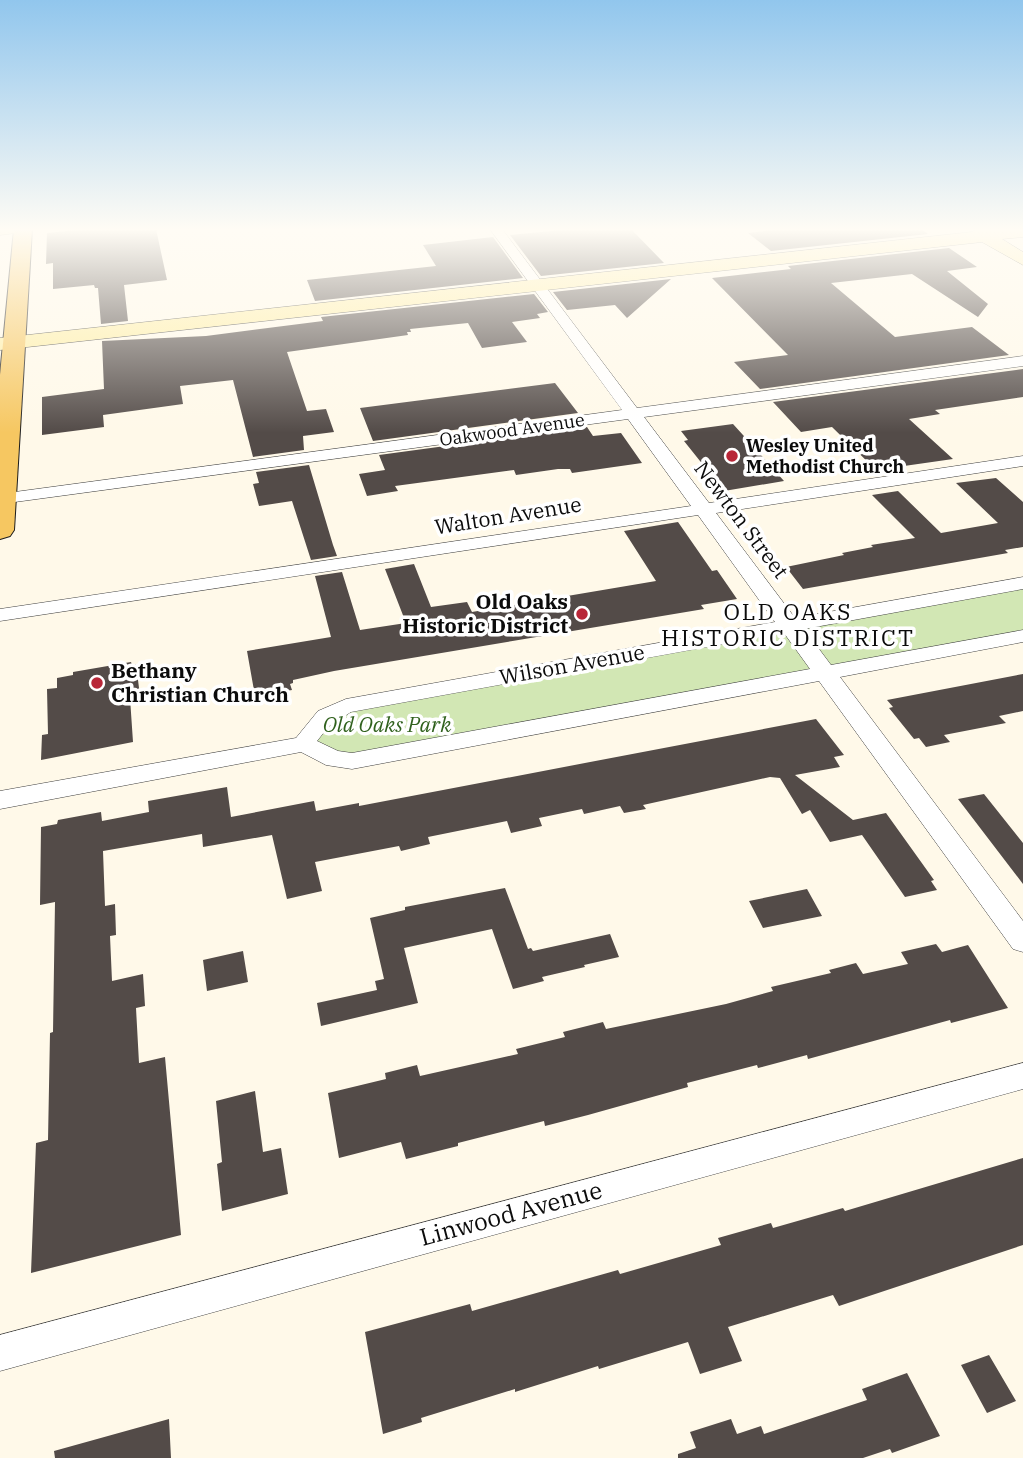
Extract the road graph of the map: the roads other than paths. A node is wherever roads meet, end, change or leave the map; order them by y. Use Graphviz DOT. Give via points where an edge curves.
graph roads {
  1 [pos="14,297"];
  2 [pos="437,297"];
  3 [pos="546,297"];
  4 [pos="7,344"];
  5 [pos="1023,361"];
  6 [pos="634,413"];
  7 [pos="1023,461"];
  8 [pos="1,499"];
  9 [pos="704,509"];
  10 [pos="0,530"];
  11 [pos="1023,583"];
  12 [pos="0,615"];
  13 [pos="790,625"];
  14 [pos="1023,636"];
  15 [pos="826,673"];
  16 [pos="304,744"];
  17 [pos="0,800"];
  18 [pos="1023,941"];
  19 [pos="1023,1076"];
  20 [pos="0,1353"];
  1 -- 4 [label="main road"];
  2 -- 4 [label="street"];
  3 -- 6 [label="street, Newton Street"];
  4 -- 8 [label="main road"];
  5 -- 6 [label="street, Oakwood Avenue"];
  6 -- 8 [label="street, Oakwood Avenue"];
  6 -- 9 [label="street, Newton Street"];
  7 -- 9 [label="street, Walton Avenue"];
  8 -- 10 [label="main road"];
  9 -- 12 [label="street, Walton Avenue"];
  9 -- 13 [label="street, Newton Street"];
  11 -- 13 [label="street, Wilson Avenue"];
  13 -- 15 [label="street, Newton Street"];
  13 -- 16 [label="street, Wilson Avenue" via="346,706 327,713"];
  14 -- 15 [label="street"];
  15 -- 16 [label="street" via="352,761 327,757"];
  15 -- 18 [label="street, Newton Street"];
  16 -- 17 [label="street"];
  19 -- 20 [label="street, Linwood Avenue"];
}
